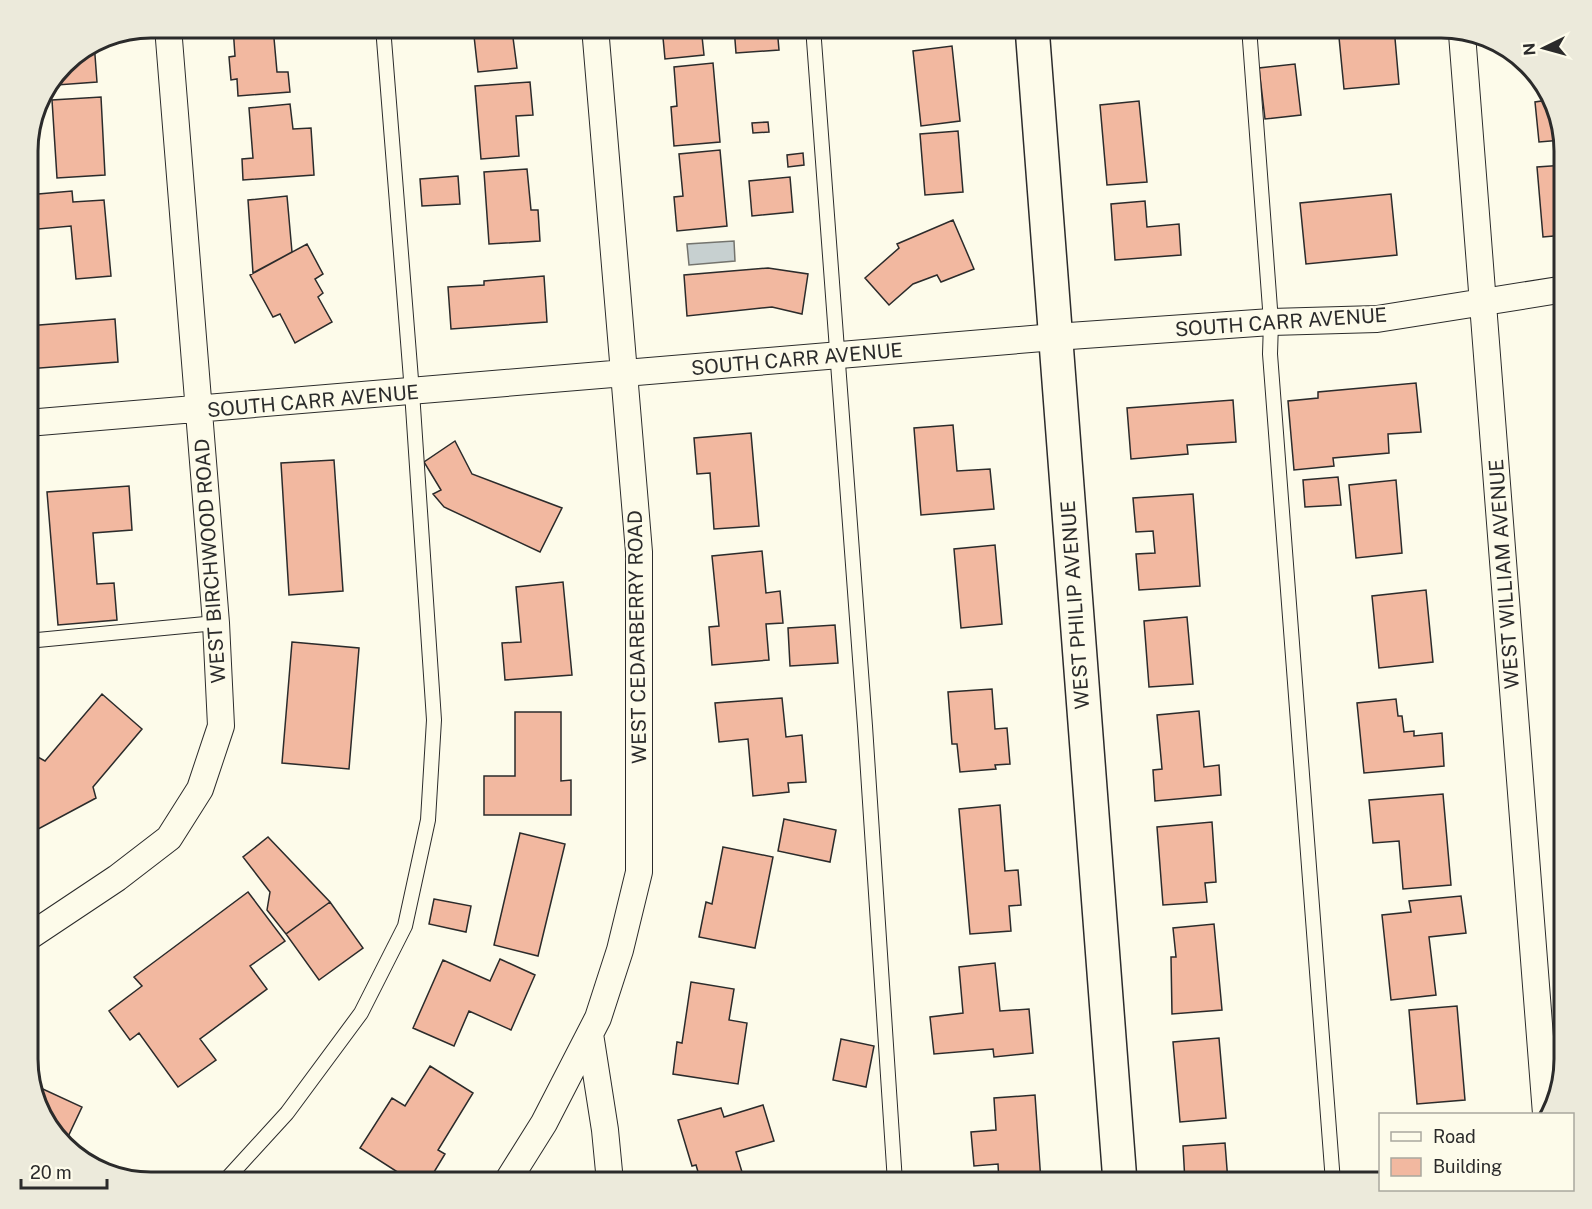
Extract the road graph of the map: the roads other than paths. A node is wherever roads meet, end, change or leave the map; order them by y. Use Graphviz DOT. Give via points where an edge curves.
graph roads {
  1 [pos="169,38"];
  2 [pos="384,38"];
  3 [pos="596,38"];
  4 [pos="814,38"];
  5 [pos="1033,38"];
  6 [pos="1250,38"];
  7 [pos="1462,39"];
  8 [pos="1554,291"];
  9 [pos="1483,301"];
  10 [pos="1271,322"];
  11 [pos="1055,337"];
  12 [pos="838,356"];
  13 [pos="624,374"];
  14 [pos="412,392"];
  15 [pos="199,410"];
  16 [pos="38,422"];
  17 [pos="216,623"];
  18 [pos="38,640"];
  19 [pos="38,931"];
  20 [pos="590,1034"];
  21 [pos="1545,1103"];
  22 [pos="233,1172"];
  23 [pos="513,1172"];
  24 [pos="609,1172"];
  25 [pos="894,1172"];
  26 [pos="1119,1172"];
  27 [pos="1332,1172"];
  1 -- 15 [label="street, WEST BIRCHWOOD ROAD"];
  2 -- 14 [label="lane"];
  3 -- 13 [label="street, WEST CEDARBERRY ROAD"];
  4 -- 12 [label="lane"];
  5 -- 11 [label="main road, WEST PHILIP AVENUE"];
  6 -- 10 [label="lane"];
  7 -- 9 [label="street, WEST WILLIAM AVENUE"];
  8 -- 9 [label="street, SOUTH CARR AVENUE"];
  9 -- 10 [label="street, SOUTH CARR AVENUE" via="1377,319"];
  9 -- 21 [label="street, WEST WILLIAM AVENUE"];
  10 -- 11 [label="street, SOUTH CARR AVENUE"];
  10 -- 27 [label="lane" via="1270,354"];
  11 -- 12 [label="street, SOUTH CARR AVENUE"];
  11 -- 26 [label="main road, WEST PHILIP AVENUE"];
  12 -- 13 [label="street, SOUTH CARR AVENUE"];
  12 -- 25 [label="lane"];
  13 -- 14 [label="street, SOUTH CARR AVENUE"];
  13 -- 20 [label="street, WEST CEDARBERRY ROAD" via="639,552 639,872 620,950"];
  14 -- 15 [label="street, SOUTH CARR AVENUE"];
  14 -- 22 [label="lane" via="434,720 428,820 405,926 361,1013 287,1113"];
  15 -- 16 [label="street, SOUTH CARR AVENUE"];
  15 -- 17 [label="street, WEST BIRCHWOOD ROAD"];
  17 -- 18 [label="lane"];
  17 -- 19 [label="street, WEST BIRCHWOOD ROAD" via="221,726 200,789 169,838"];
  20 -- 23 [label="street, WEST CEDARBERRY ROAD" via="544,1123"];
  20 -- 24 [label="street"];
}
